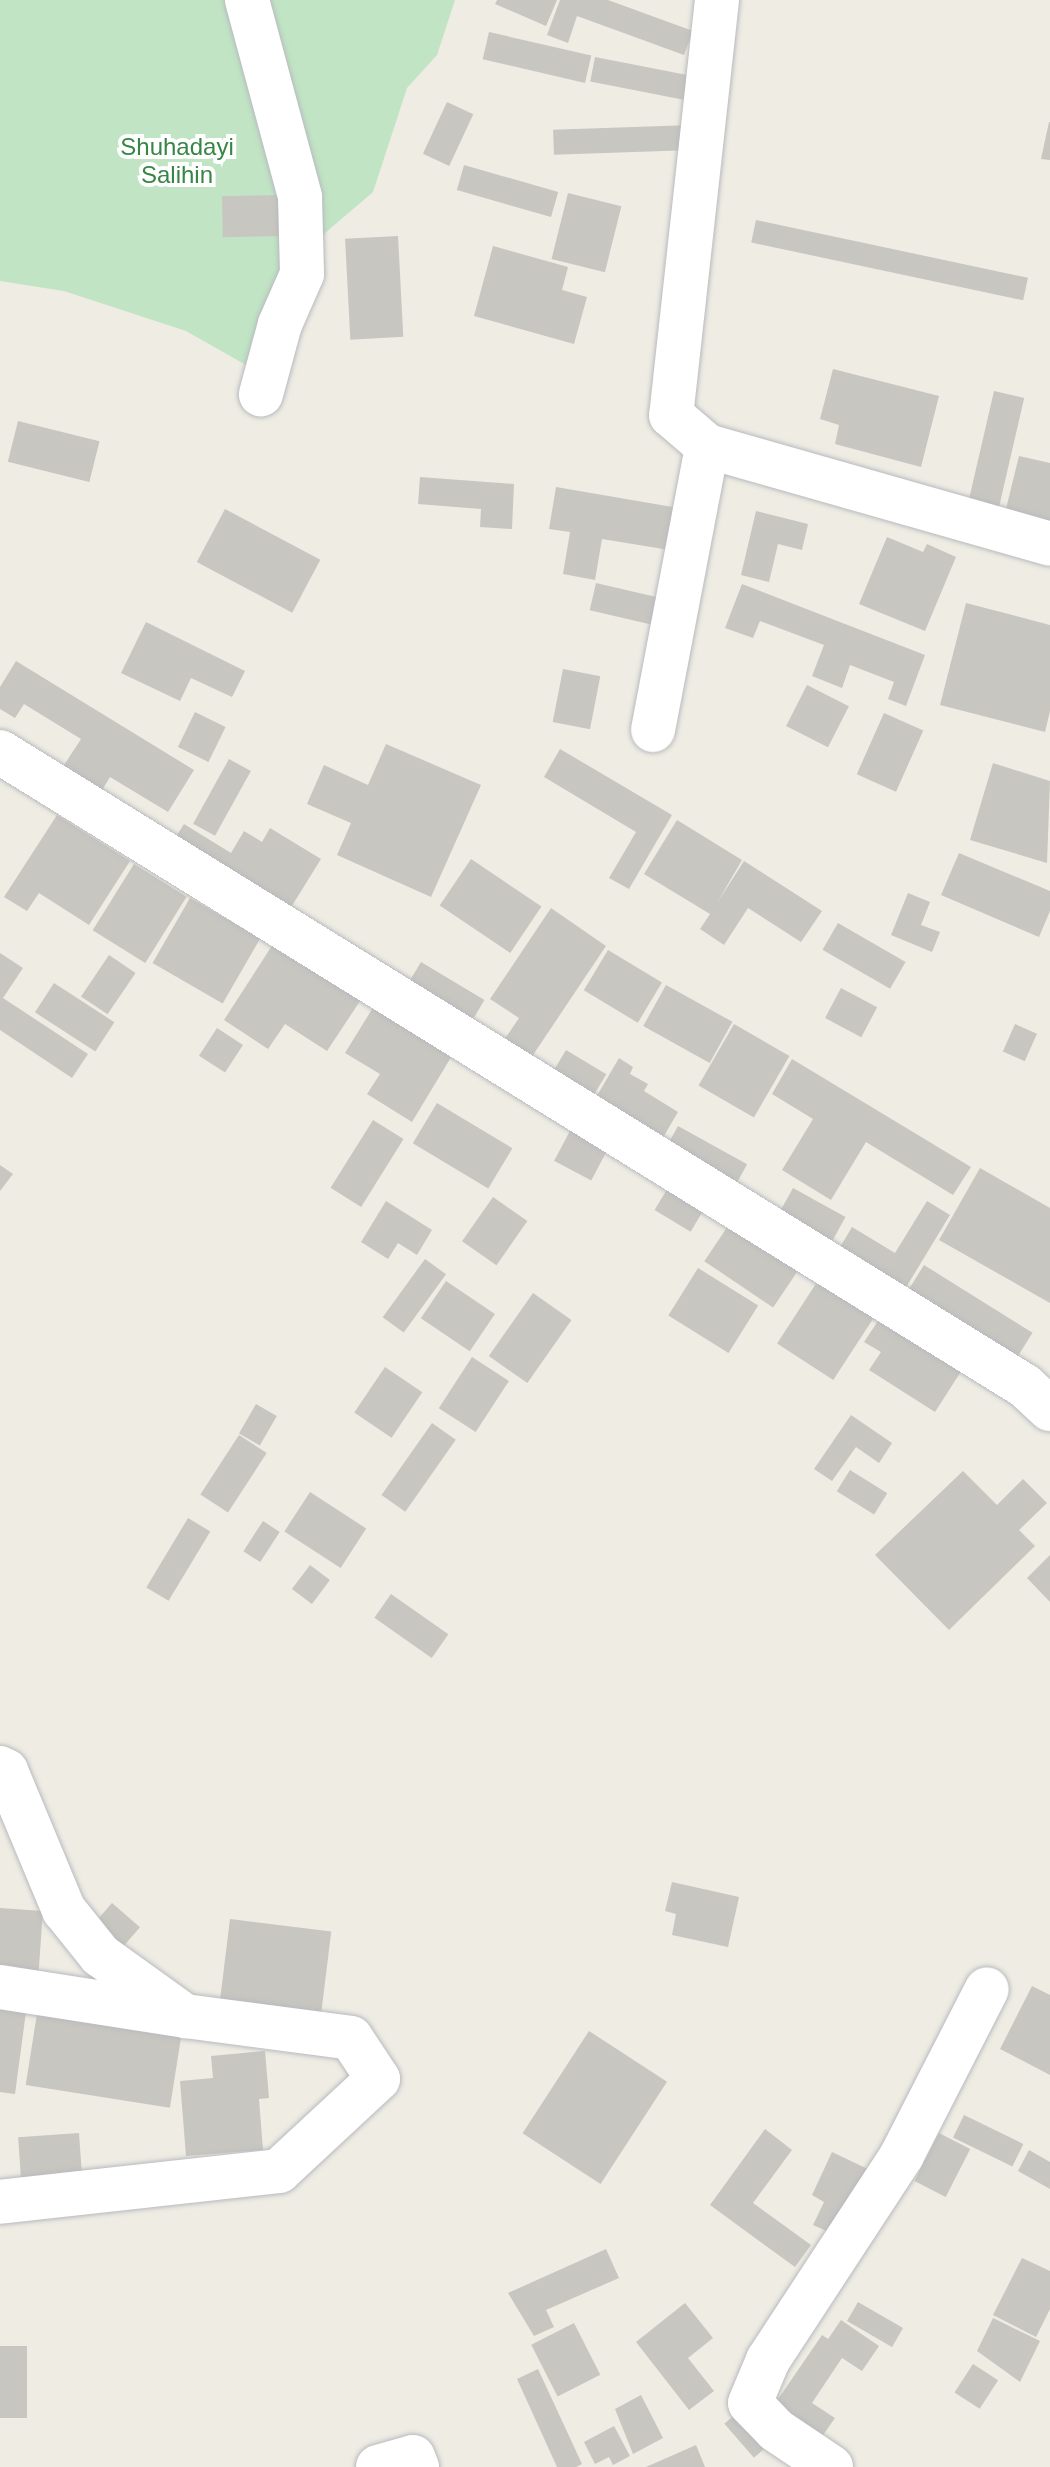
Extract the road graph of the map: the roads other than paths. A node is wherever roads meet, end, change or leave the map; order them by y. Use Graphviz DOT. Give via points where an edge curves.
graph roads {
  1 [pos="247,0"];
  2 [pos="717,0"];
  3 [pos="261,394"];
  4 [pos="707,446"];
  5 [pos="1050,544"];
  6 [pos="653,730"];
  7 [pos="0,752"];
  8 [pos="1050,1409"];
  9 [pos="0,1768"];
  10 [pos="0,1987"];
  11 [pos="987,1989"];
  12 [pos="185,2016"];
  13 [pos="0,2202"];
  14 [pos="378,2467"];
  15 [pos="417,2467"];
  16 [pos="831,2467"];
  1 -- 3 [label="street" via="300,197 302,274 280,324"];
  2 -- 4 [label="street" via="671,415"];
  4 -- 5 [label="street"];
  4 -- 6 [label="street"];
  7 -- 8 [label="street" via="1025,1386"];
  9 -- 12 [label="street" via="6,1771 64,1910 100,1955"];
  10 -- 12 [label="street"];
  11 -- 16 [label="street" via="902,2155 768,2360 750,2403 776,2430"];
  12 -- 13 [label="street" via="351,2038 378,2079 279,2171"];
  14 -- 15 [label="street" via="413,2457"];
}
